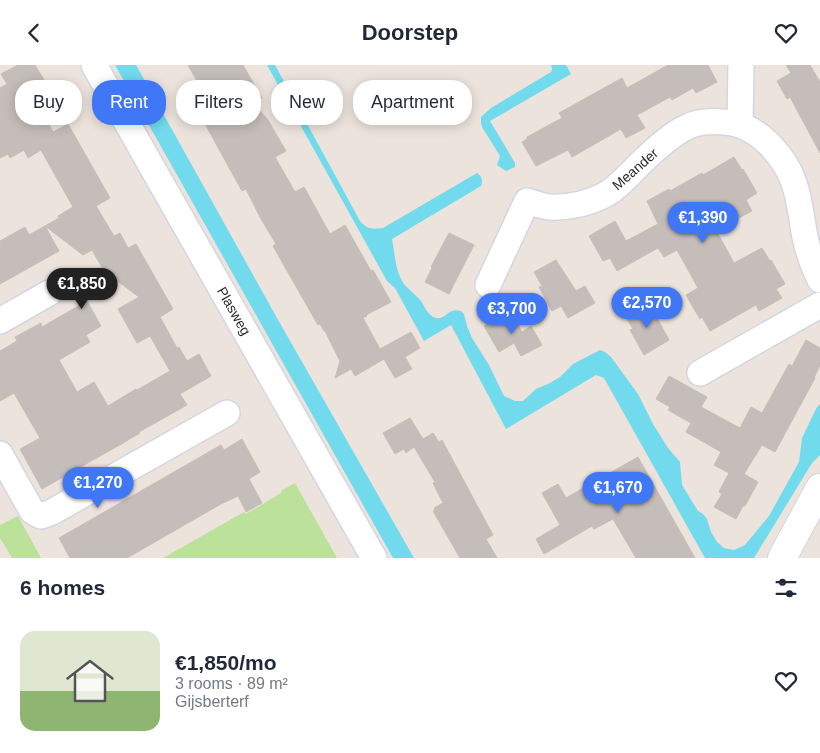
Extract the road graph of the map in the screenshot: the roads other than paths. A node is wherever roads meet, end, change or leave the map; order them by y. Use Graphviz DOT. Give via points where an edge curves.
graph roads {
  1 [pos="94,65"];
  2 [pos="741,65"];
  3 [pos="740,125"];
  4 [pos="820,280"];
  5 [pos="488,285"];
  6 [pos="49,293"];
  7 [pos="820,305"];
  8 [pos="0,321"];
  9 [pos="700,373"];
  10 [pos="227,413"];
  11 [pos="0,454"];
  12 [pos="820,488"];
  13 [pos="374,558"];
  14 [pos="782,558"];
  1 -- 13 [label="street, Plasweg"];
  2 -- 3 [label="street"];
  3 -- 4 [label="street, Meander" via="771,146 785,164 795,185 805,238"];
  3 -- 5 [label="street, Meander" via="706,122 687,127 651,154 627,178 607,193 587,202 548,207 527,201"];
  6 -- 8 [label="street"];
  7 -- 9 [label="street"];
  10 -- 11 [label="street" via="42,516 32,511"];
  12 -- 14 [label="street"];
}
